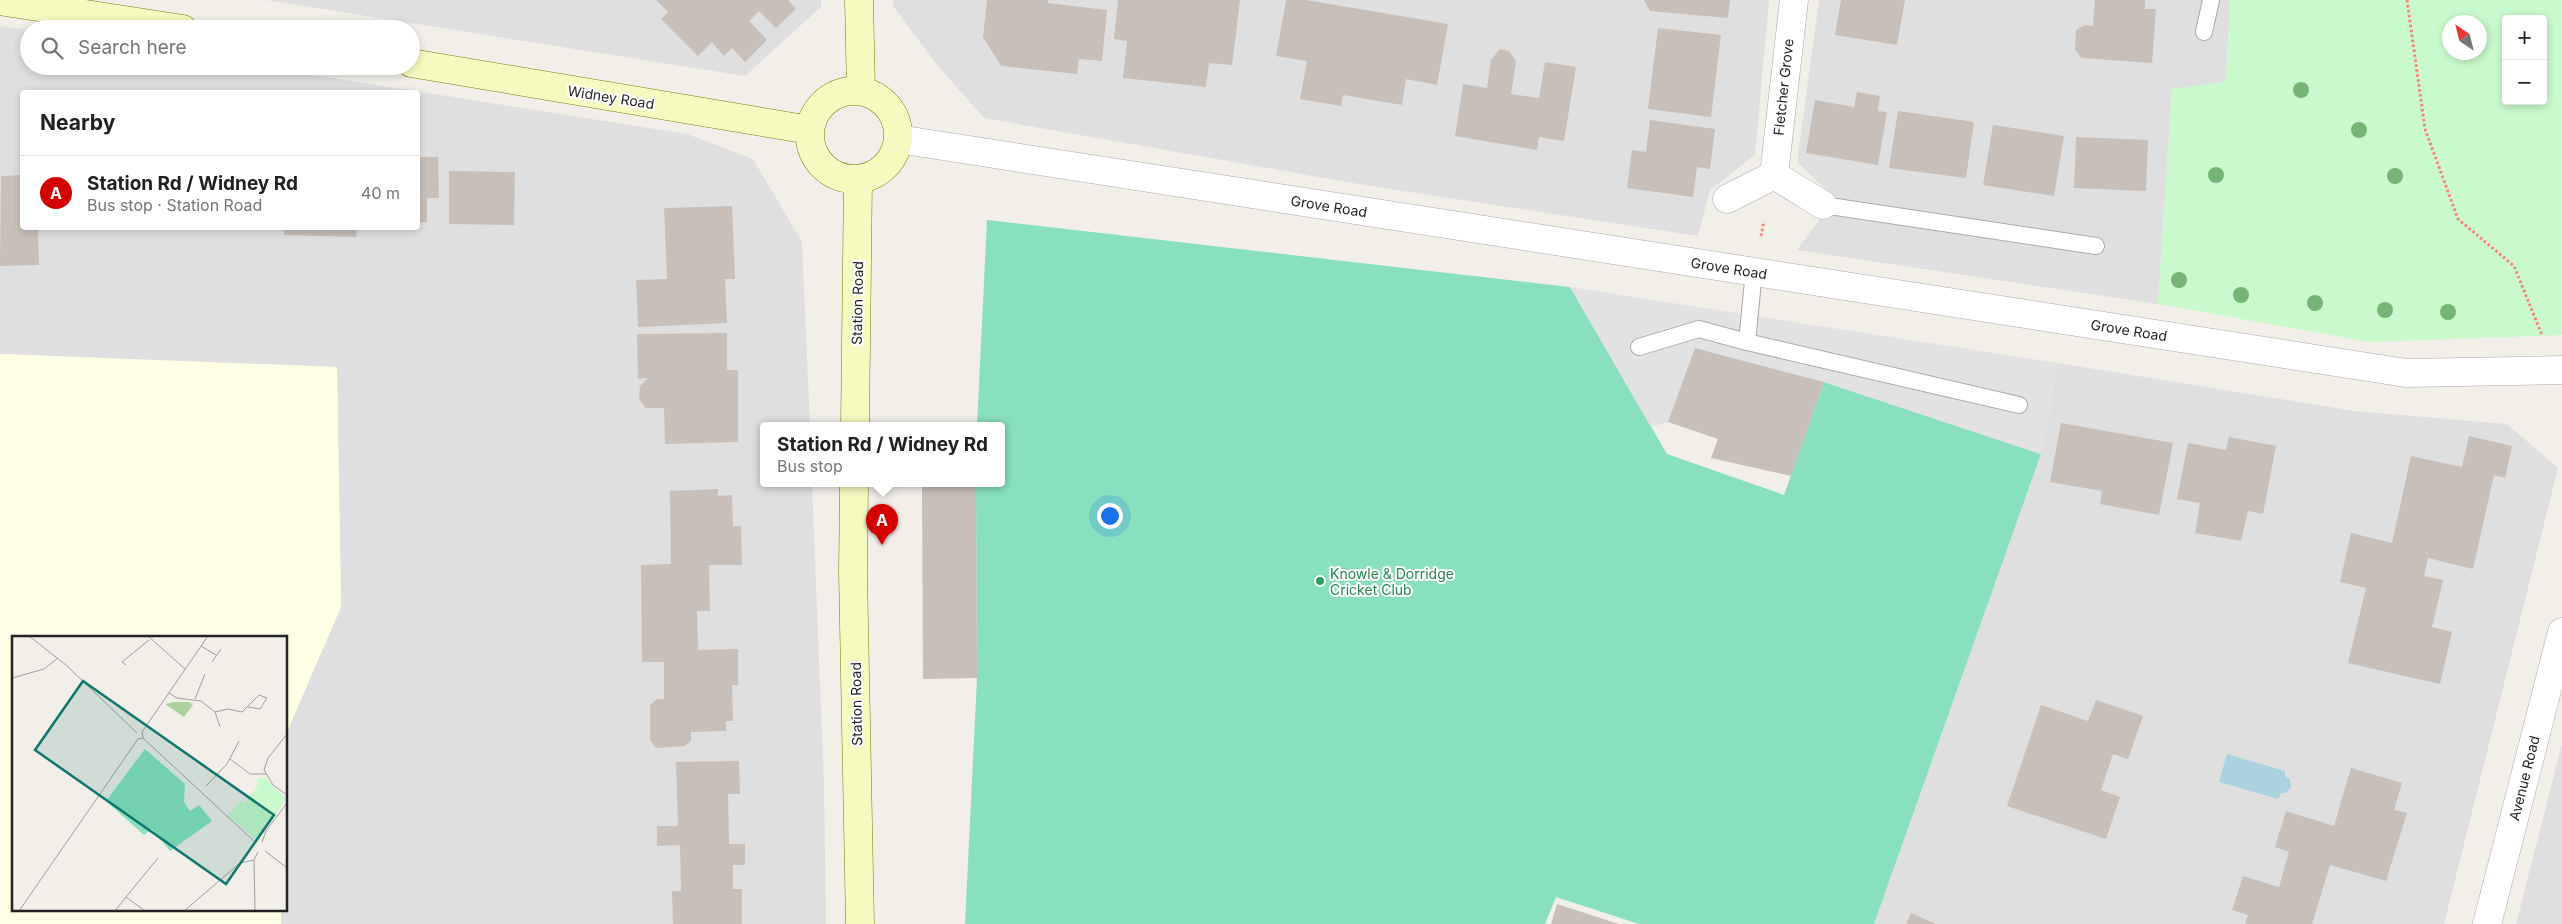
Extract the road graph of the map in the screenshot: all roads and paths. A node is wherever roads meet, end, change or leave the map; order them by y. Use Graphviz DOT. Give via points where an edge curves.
graph roads {
  1 [pos="859,0"];
  2 [pos="1794,0"];
  3 [pos="2211,0"];
  4 [pos="2407,0"];
  5 [pos="0,1"];
  6 [pos="124,20"];
  7 [pos="2204,32"];
  8 [pos="420,65"];
  9 [pos="861,91"];
  10 [pos="810,130"];
  11 [pos="898,139"];
  12 [pos="1774,175"];
  13 [pos="858,180"];
  14 [pos="1727,199"];
  15 [pos="1823,205"];
  16 [pos="2096,246"];
  17 [pos="1754,271"];
  18 [pos="1747,342"];
  19 [pos="1640,347"];
  20 [pos="2559,370"];
  21 [pos="2019,405"];
  22 [pos="855,422"];
  23 [pos="854,487"];
  24 [pos="2562,632"];
  25 [pos="860,924"];
  26 [pos="2487,924"];
  1 -- 9 [label="main road"];
  2 -- 12 [label="street, Fletcher Grove"];
  3 -- 7 [label="lane"];
  4 -- 20 [label="path" via="2425,129 2458,219 2514,266"];
  5 -- 6 [label="main road"];
  8 -- 10 [label="main road, Widney Road"];
  9 -- 10 [label="main road" via="843,92 827,99 816,112"];
  9 -- 11 [label="main road" via="886,104 896,120"];
  10 -- 13 [label="main road" via="814,155 822,166 832,174"];
  11 -- 13 [label="main road" via="889,162"];
  11 -- 17 [label="street, Grove Road"];
  12 -- 14 [label="street"];
  12 -- 15 [label="street"];
  12 -- 17 [label="path"];
  13 -- 22 [label="main road, Station Road"];
  15 -- 16 [label="lane"];
  17 -- 18 [label="lane"];
  17 -- 20 [label="street, Grove Road" via="2406,372"];
  18 -- 19 [label="lane" via="1699,329"];
  18 -- 21 [label="lane"];
  23 -- 25 [label="main road, Station Road"];
  24 -- 26 [label="street, Avenue Road"];
}
